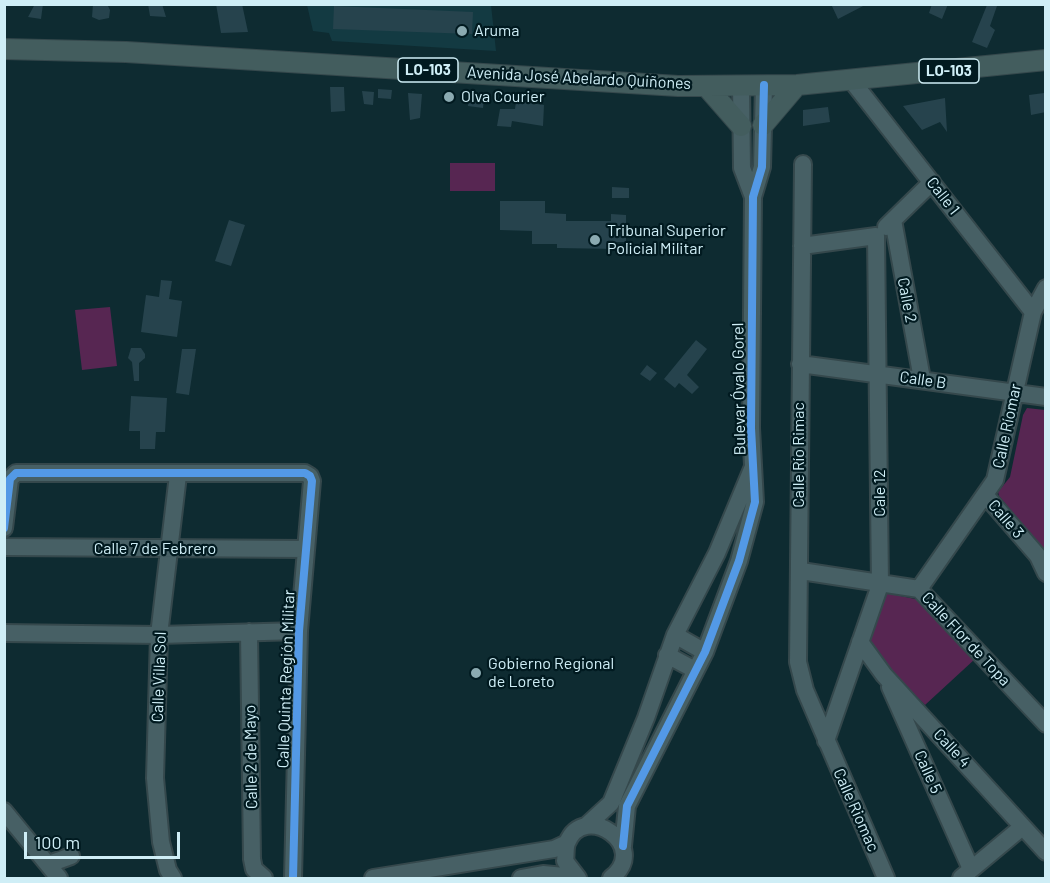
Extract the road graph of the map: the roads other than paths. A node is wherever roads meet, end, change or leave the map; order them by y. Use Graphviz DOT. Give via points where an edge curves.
graph roads {
  1 [pos="4,49"];
  2 [pos="1046,60"];
  3 [pos="852,81"];
  4 [pos="741,85"];
  5 [pos="764,85"];
  6 [pos="797,85"];
  7 [pos="706,86"];
  8 [pos="763,125"];
  9 [pos="741,126"];
  10 [pos="803,164"];
  11 [pos="932,182"];
  12 [pos="753,197"];
  13 [pos="893,220"];
  14 [pos="876,236"];
  15 [pos="802,246"];
  16 [pos="1044,292"];
  17 [pos="1033,312"];
  18 [pos="800,364"];
  19 [pos="879,374"];
  20 [pos="922,380"];
  21 [pos="1013,393"];
  22 [pos="1046,397"];
  23 [pos="753,465"];
  24 [pos="178,475"];
  25 [pos="986,496"];
  26 [pos="4,528"];
  27 [pos="4,547"];
  28 [pos="171,549"];
  29 [pos="306,549"];
  30 [pos="801,571"];
  31 [pos="1046,573"];
  32 [pos="880,585"];
  33 [pos="919,589"];
  34 [pos="249,632"];
  35 [pos="299,632"];
  36 [pos="4,633"];
  37 [pos="159,635"];
  38 [pos="675,635"];
  39 [pos="860,642"];
  40 [pos="705,652"];
  41 [pos="667,655"];
  42 [pos="695,670"];
  43 [pos="884,675"];
  44 [pos="1046,724"];
  45 [pos="826,741"];
  46 [pos="4,811"];
  47 [pos="586,826"];
  48 [pos="1021,828"];
  49 [pos="567,843"];
  50 [pos="623,850"];
  51 [pos="1046,852"];
  52 [pos="71,856"];
  53 [pos="49,864"];
  54 [pos="456,872"];
  55 [pos="966,874"];
  56 [pos="293,878"];
  57 [pos="576,878"];
  58 [pos="59,879"];
  59 [pos="172,879"];
  60 [pos="264,879"];
  61 [pos="274,879"];
  62 [pos="373,879"];
  63 [pos="521,879"];
  64 [pos="611,879"];
  65 [pos="629,879"];
  66 [pos="886,879"];
  1 -- 7 [label="main road, Avenida José Abelardo Quiñones / LO-103" via="126,52"];
  2 -- 3 [label="main road, Avenida José Abelardo Quiñones / LO-103"];
  3 -- 6 [label="main road, Avenida José Abelardo Quiñones / LO-103"];
  3 -- 11 [label="street, Calle 1"];
  4 -- 5 [label="main road, Avenida José Abelardo Quiñones / LO-103"];
  4 -- 7 [label="main road, Avenida José Abelardo Quiñones / LO-103"];
  4 -- 9 [label="street, Bulevar Óvalo Gorel"];
  5 -- 6 [label="main road, Avenida José Abelardo Quiñones / LO-103"];
  5 -- 8 [label="street, Bulevar Óvalo Gorel"];
  6 -- 8 [label="main road"];
  7 -- 9 [label="main road"];
  8 -- 12 [label="street, Bulevar Óvalo Gorel" via="762,167"];
  9 -- 12 [label="street, Bulevar Óvalo Gorel" via="742,168"];
  10 -- 15 [label="street, Calle Río Rimac"];
  11 -- 13 [label="street"];
  11 -- 17 [label="street, Calle 1"];
  12 -- 23 [label="street, Bulevar Óvalo Gorel"];
  13 -- 14 [label="street"];
  13 -- 20 [label="street, Calle 2"];
  14 -- 15 [label="street"];
  14 -- 19 [label="street, Cale 12"];
  15 -- 18 [label="street, Calle Río Rimac"];
  16 -- 17 [label="street, Calle Ríomar"];
  17 -- 21 [label="street, Calle Ríomar"];
  18 -- 19 [label="street, Calle B"];
  18 -- 30 [label="street, Calle Río Rimac"];
  19 -- 20 [label="street, Calle B"];
  19 -- 32 [label="street, Cale 12"];
  20 -- 21 [label="street, Calle B"];
  21 -- 22 [label="street, Calle B"];
  21 -- 25 [label="street, Calle Ríomar" via="995,480"];
  23 -- 38 [label="street, Bulevar Óvalo Gorel" via="717,553"];
  23 -- 40 [label="street, Bulevar Óvalo Gorel" via="755,502"];
  24 -- 26 [label="street" via="16,473 10,479"];
  24 -- 28 [label="street, Calle Villa Sol"];
  24 -- 29 [label="street, Calle Quinta Región Militar" via="305,473 312,481"];
  25 -- 31 [label="street, Calle 3" via="1038,556"];
  25 -- 33 [label="street, Calle Ríomar"];
  27 -- 28 [label="street, Calle 7 de Febrero"];
  28 -- 29 [label="street, Calle 7 de Febrero"];
  28 -- 37 [label="street, Calle Villa Sol"];
  29 -- 35 [label="street, Calle Quinta Región Militar"];
  30 -- 32 [label="street, Calle Flor de Topa"];
  30 -- 45 [label="street, Calle Río Rimac" via="798,662"];
  32 -- 33 [label="street, Calle Flor de Topa"];
  32 -- 39 [label="street, Cale 12"];
  33 -- 44 [label="street, Calle Flor de Topa"];
  34 -- 35 [label="street"];
  34 -- 37 [label="street"];
  34 -- 60 [label="street, Calle 2 de Mayo" via="252,859 254,869"];
  35 -- 56 [label="street, Calle Quinta Región Militar"];
  36 -- 37 [label="street"];
  37 -- 59 [label="street, Calle Villa Sol" via="155,778 161,842"];
  38 -- 40 [label="street"];
  38 -- 41 [label="street, Bulevar Óvalo Gorel"];
  39 -- 43 [label="street, Calle 4"];
  39 -- 45 [label="street, Cale 12"];
  40 -- 42 [label="street, Bulevar Óvalo Gorel"];
  41 -- 42 [label="street"];
  41 -- 47 [label="street, Bulevar Óvalo Gorel" via="611,803"];
  42 -- 50 [label="street, Bulevar Óvalo Gorel" via="627,806"];
  43 -- 48 [label="street, Calle 4" via="966,762"];
  43 -- 55 [label="street, Calle 5"];
  45 -- 66 [label="street, Calle Riomac"];
  46 -- 53 [label="street"];
  47 -- 49 [label="street, Bulevar Óvalo Gorel" via="574,832"];
  47 -- 50 [label="street" via="611,831"];
  48 -- 51 [label="street, Calle 4"];
  48 -- 55 [label="street"];
  49 -- 54 [label="street, Bulevar Óvalo Gorel"];
  49 -- 57 [label="street" via="565,861"];
  50 -- 64 [label="street, Bulevar Óvalo Gorel" via="621,867"];
  50 -- 65 [label="street"];
  52 -- 53 [label="street"];
  53 -- 58 [label="street"];
  54 -- 62 [label="street, Bulevar Óvalo Gorel"];
  56 -- 61 [label="street"];
  57 -- 63 [label="street" via="543,874"];
}
